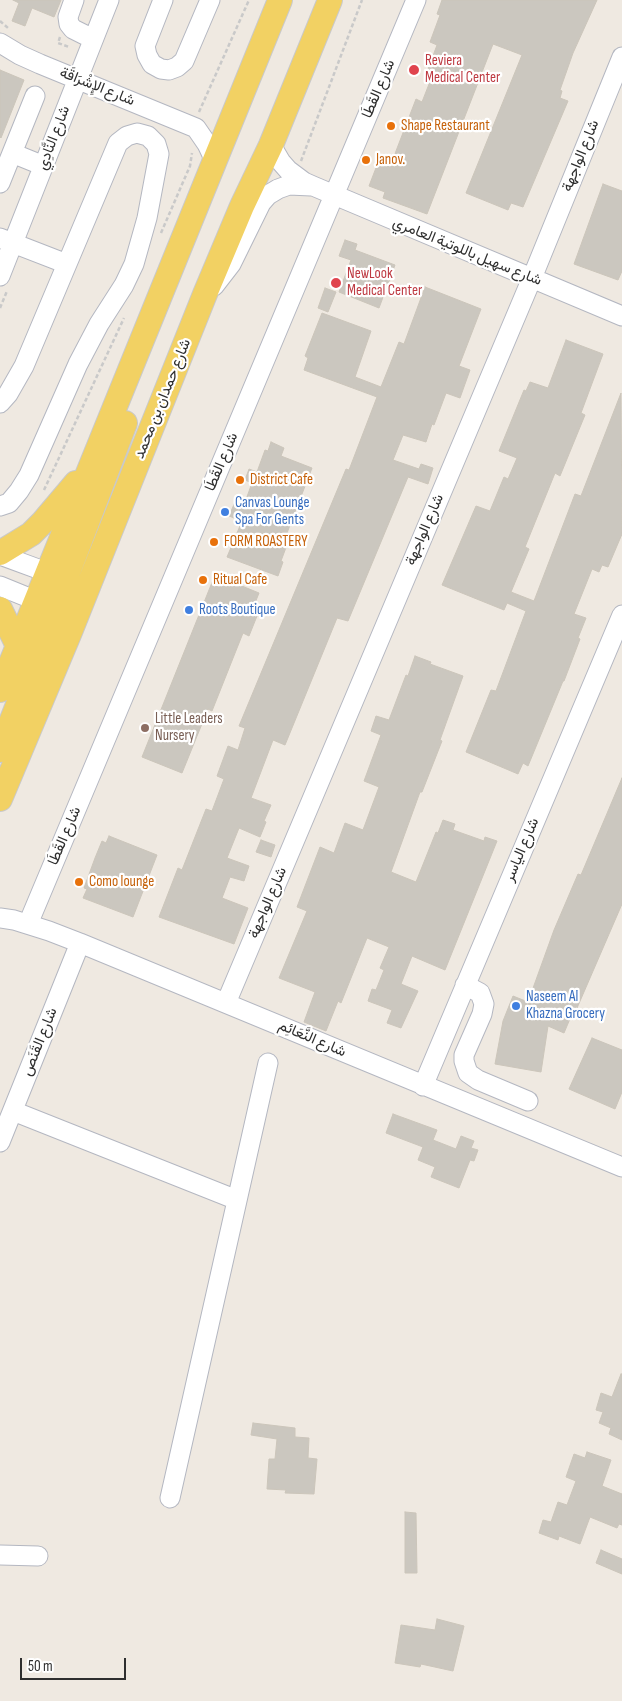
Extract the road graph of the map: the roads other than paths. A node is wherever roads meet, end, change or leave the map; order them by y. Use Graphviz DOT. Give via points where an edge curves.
graph roads {
  1 [pos="74,0"];
  2 [pos="109,0"];
  3 [pos="164,0"];
  4 [pos="210,0"];
  5 [pos="280,0"];
  6 [pos="330,0"];
  7 [pos="416,0"];
  8 [pos="93,39"];
  9 [pos="0,42"];
  10 [pos="622,56"];
  11 [pos="77,79"];
  12 [pos="34,96"];
  13 [pos="233,119"];
  14 [pos="196,128"];
  15 [pos="271,145"];
  16 [pos="12,153"];
  17 [pos="215,161"];
  18 [pos="44,166"];
  19 [pos="0,183"];
  20 [pos="313,186"];
  21 [pos="334,197"];
  22 [pos="7,240"];
  23 [pos="67,264"];
  24 [pos="0,276"];
  25 [pos="532,278"];
  26 [pos="205,294"];
  27 [pos="622,316"];
  28 [pos="132,361"];
  29 [pos="0,403"];
  30 [pos="91,464"];
  31 [pos="0,506"];
  32 [pos="0,554"];
  33 [pos="56,576"];
  34 [pos="0,586"];
  35 [pos="87,588"];
  36 [pos="0,609"];
  37 [pos="56,609"];
  38 [pos="622,615"];
  39 [pos="18,646"];
  40 [pos="0,690"];
  41 [pos="0,750"];
  42 [pos="0,799"];
  43 [pos="0,918"];
  44 [pos="28,924"];
  45 [pos="80,943"];
  46 [pos="466,985"];
  47 [pos="226,1003"];
  48 [pos="268,1063"];
  49 [pos="423,1086"];
  50 [pos="528,1101"];
  51 [pos="12,1111"];
  52 [pos="0,1142"];
  53 [pos="622,1167"];
  54 [pos="237,1200"];
  55 [pos="170,1498"];
  56 [pos="0,1555"];
  57 [pos="38,1556"];
  1 -- 8 [label="street" via="69,24"];
  2 -- 8 [label="street, شارع النَّادِي"];
  3 -- 4 [label="street" via="146,46 152,64 169,70 184,61"];
  5 -- 13 [label="main road, شارع حمدان بن محمد"];
  6 -- 15 [label="main road, شارع حمدان بن محمد"];
  7 -- 21 [label="street, شارع القَطَا"];
  8 -- 11 [label="street, شارع النَّادِي"];
  9 -- 11 [label="street, شارع الإِشْرَاقَة" via="20,55"];
  10 -- 25 [label="street, شارع الواجهة"];
  11 -- 14 [label="street, شارع الإِشْرَاقَة"];
  11 -- 18 [label="street, شارع النَّادِي"];
  12 -- 16 [label="street"];
  13 -- 14 [label="street"];
  13 -- 17 [label="main road, شارع حمدان بن محمد"];
  14 -- 17 [label="street"];
  15 -- 20 [label="street, شارع سهيل باللوتية العامري" via="295,176"];
  15 -- 26 [label="main road, شارع حمدان بن محمد"];
  16 -- 18 [label="street"];
  16 -- 19 [label="street"];
  17 -- 28 [label="main road, شارع حمدان بن محمد"];
  18 -- 22 [label="street, شارع النَّادِي"];
  20 -- 21 [label="street, شارع سهيل باللوتية العامري"];
  20 -- 26 [label="street, شارع سهيل باللوتية العامري" via="278,188 260,203 231,264"];
  21 -- 25 [label="street, شارع سهيل باللوتية العامري"];
  21 -- 44 [label="street, شارع القَطَا"];
  22 -- 23 [label="street"];
  22 -- 24 [label="street, شارع النَّادِي"];
  23 -- 29 [label="street" via="24,366"];
  23 -- 31 [label="street" via="118,143 137,133 148,136 156,144 159,154 134,264 78,364 29,475 9,503"];
  25 -- 27 [label="street, شارع سهيل باللوتية العامري"];
  25 -- 47 [label="street, شارع الواجهة"];
  26 -- 35 [label="main road, شارع حمدان بن محمد"];
  28 -- 30 [label="main road, شارع حمدان بن محمد"];
  28 -- 33 [label="main road" via="136,391"];
  30 -- 32 [label="main road" via="31,534"];
  30 -- 33 [label="main road, شارع حمدان بن محمد"];
  32 -- 33 [label="street"];
  33 -- 35 [label="street"];
  33 -- 37 [label="main road, شارع حمدان بن محمد"];
  33 -- 37 [label="main road" via="68,604"];
  34 -- 37 [label="street"];
  35 -- 37 [label="main road, شارع حمدان بن محمد"];
  36 -- 39 [label="main road"];
  37 -- 39 [label="main road, شارع حمدان بن محمد"];
  37 -- 41 [label="main road"];
  37 -- 42 [label="main road, شارع حمدان بن محمد"];
  38 -- 46 [label="street, شارع الياسر"];
  39 -- 40 [label="main road, شارع حمدان بن محمد"];
  43 -- 44 [label="street, شارع النَّعَائِم"];
  44 -- 45 [label="street, شارع النَّعَائِم"];
  45 -- 47 [label="street, شارع النَّعَائِم"];
  45 -- 51 [label="street, شارع القَنَص"];
  46 -- 49 [label="street, شارع الياسر"];
  46 -- 50 [label="street" via="480,993 484,1004 464,1055 468,1073"];
  47 -- 49 [label="street, شارع النَّعَائِم"];
  48 -- 54 [label="street"];
  49 -- 53 [label="street, شارع النَّعَائِم"];
  51 -- 52 [label="street, شارع القَنَص"];
  51 -- 54 [label="street"];
  54 -- 55 [label="street"];
  56 -- 57 [label="street"];
}
